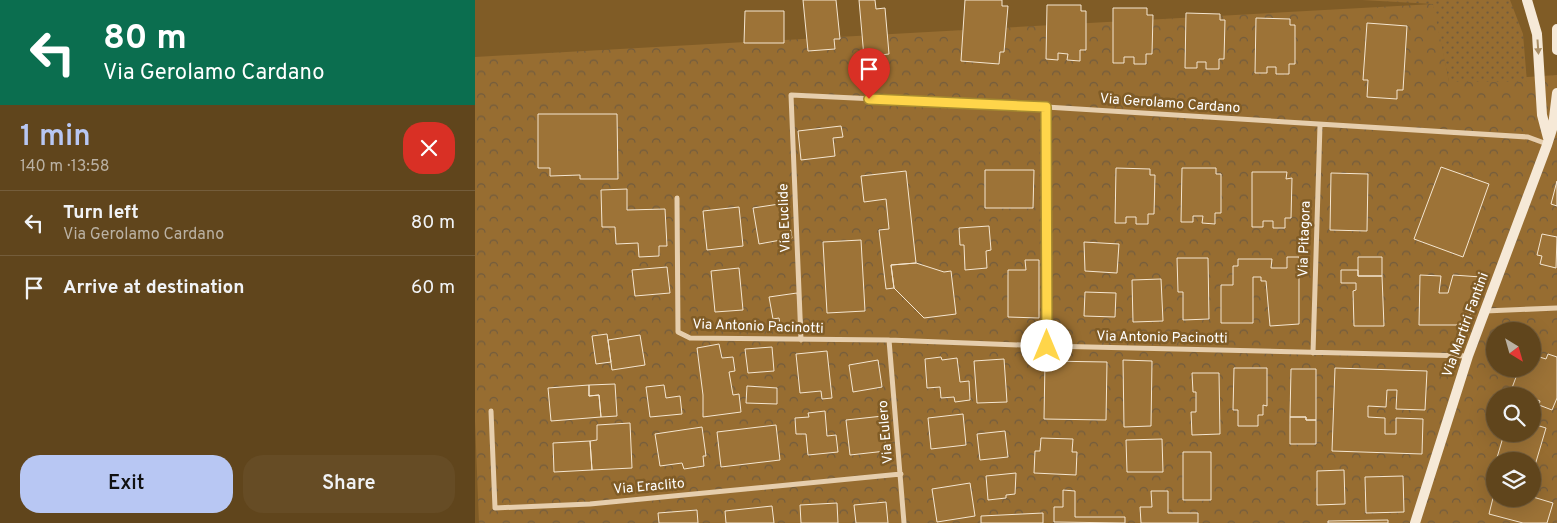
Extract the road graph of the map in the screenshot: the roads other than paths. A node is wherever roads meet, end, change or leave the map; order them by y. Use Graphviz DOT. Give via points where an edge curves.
graph roads {
  1 [pos="1527,0"];
  2 [pos="1557,29"];
  3 [pos="1557,50"];
  4 [pos="1557,93"];
  5 [pos="791,95"];
  6 [pos="1046,107"];
  7 [pos="1556,112"];
  8 [pos="1320,125"];
  9 [pos="1548,141"];
  10 [pos="677,198"];
  11 [pos="1557,308"];
  12 [pos="1484,311"];
  13 [pos="801,340"];
  14 [pos="889,340"];
  15 [pos="1047,346"];
  16 [pos="1313,353"];
  17 [pos="1468,356"];
  18 [pos="491,411"];
  19 [pos="901,474"];
  20 [pos="904,523"];
  21 [pos="1415,523"];
  1 -- 9 [label="street, one-way" via="1537,34"];
  2 -- 3 [label="street"];
  4 -- 7 [label="street, Via Martiri Fantini"];
  5 -- 6 [label="street, Via Gerolamo Cardano"];
  5 -- 13 [label="street, Via Euclide"];
  6 -- 8 [label="street, Via Gerolamo Cardano"];
  6 -- 15 [label="street"];
  7 -- 9 [label="street, Via Martiri Fantini"];
  8 -- 9 [label="street, Via Gerolamo Cardano" via="1528,137"];
  8 -- 16 [label="street, Via Pitagora"];
  9 -- 12 [label="street, Via Martiri Fantini"];
  10 -- 13 [label="street, Via Antonio Pacinotti" via="678,332 690,338"];
  11 -- 12 [label="street"];
  12 -- 17 [label="street, Via Martiri Fantini"];
  13 -- 14 [label="street, Via Antonio Pacinotti"];
  14 -- 15 [label="street, Via Antonio Pacinotti"];
  14 -- 19 [label="street, Via Eulero"];
  15 -- 16 [label="street, Via Antonio Pacinotti"];
  16 -- 17 [label="street, Via Antonio Pacinotti"];
  17 -- 21 [label="street, Via Martiri Fantini"];
  18 -- 19 [label="street, Via Eraclito" via="495,508 590,504"];
  19 -- 20 [label="street, Via Eulero"];
}
